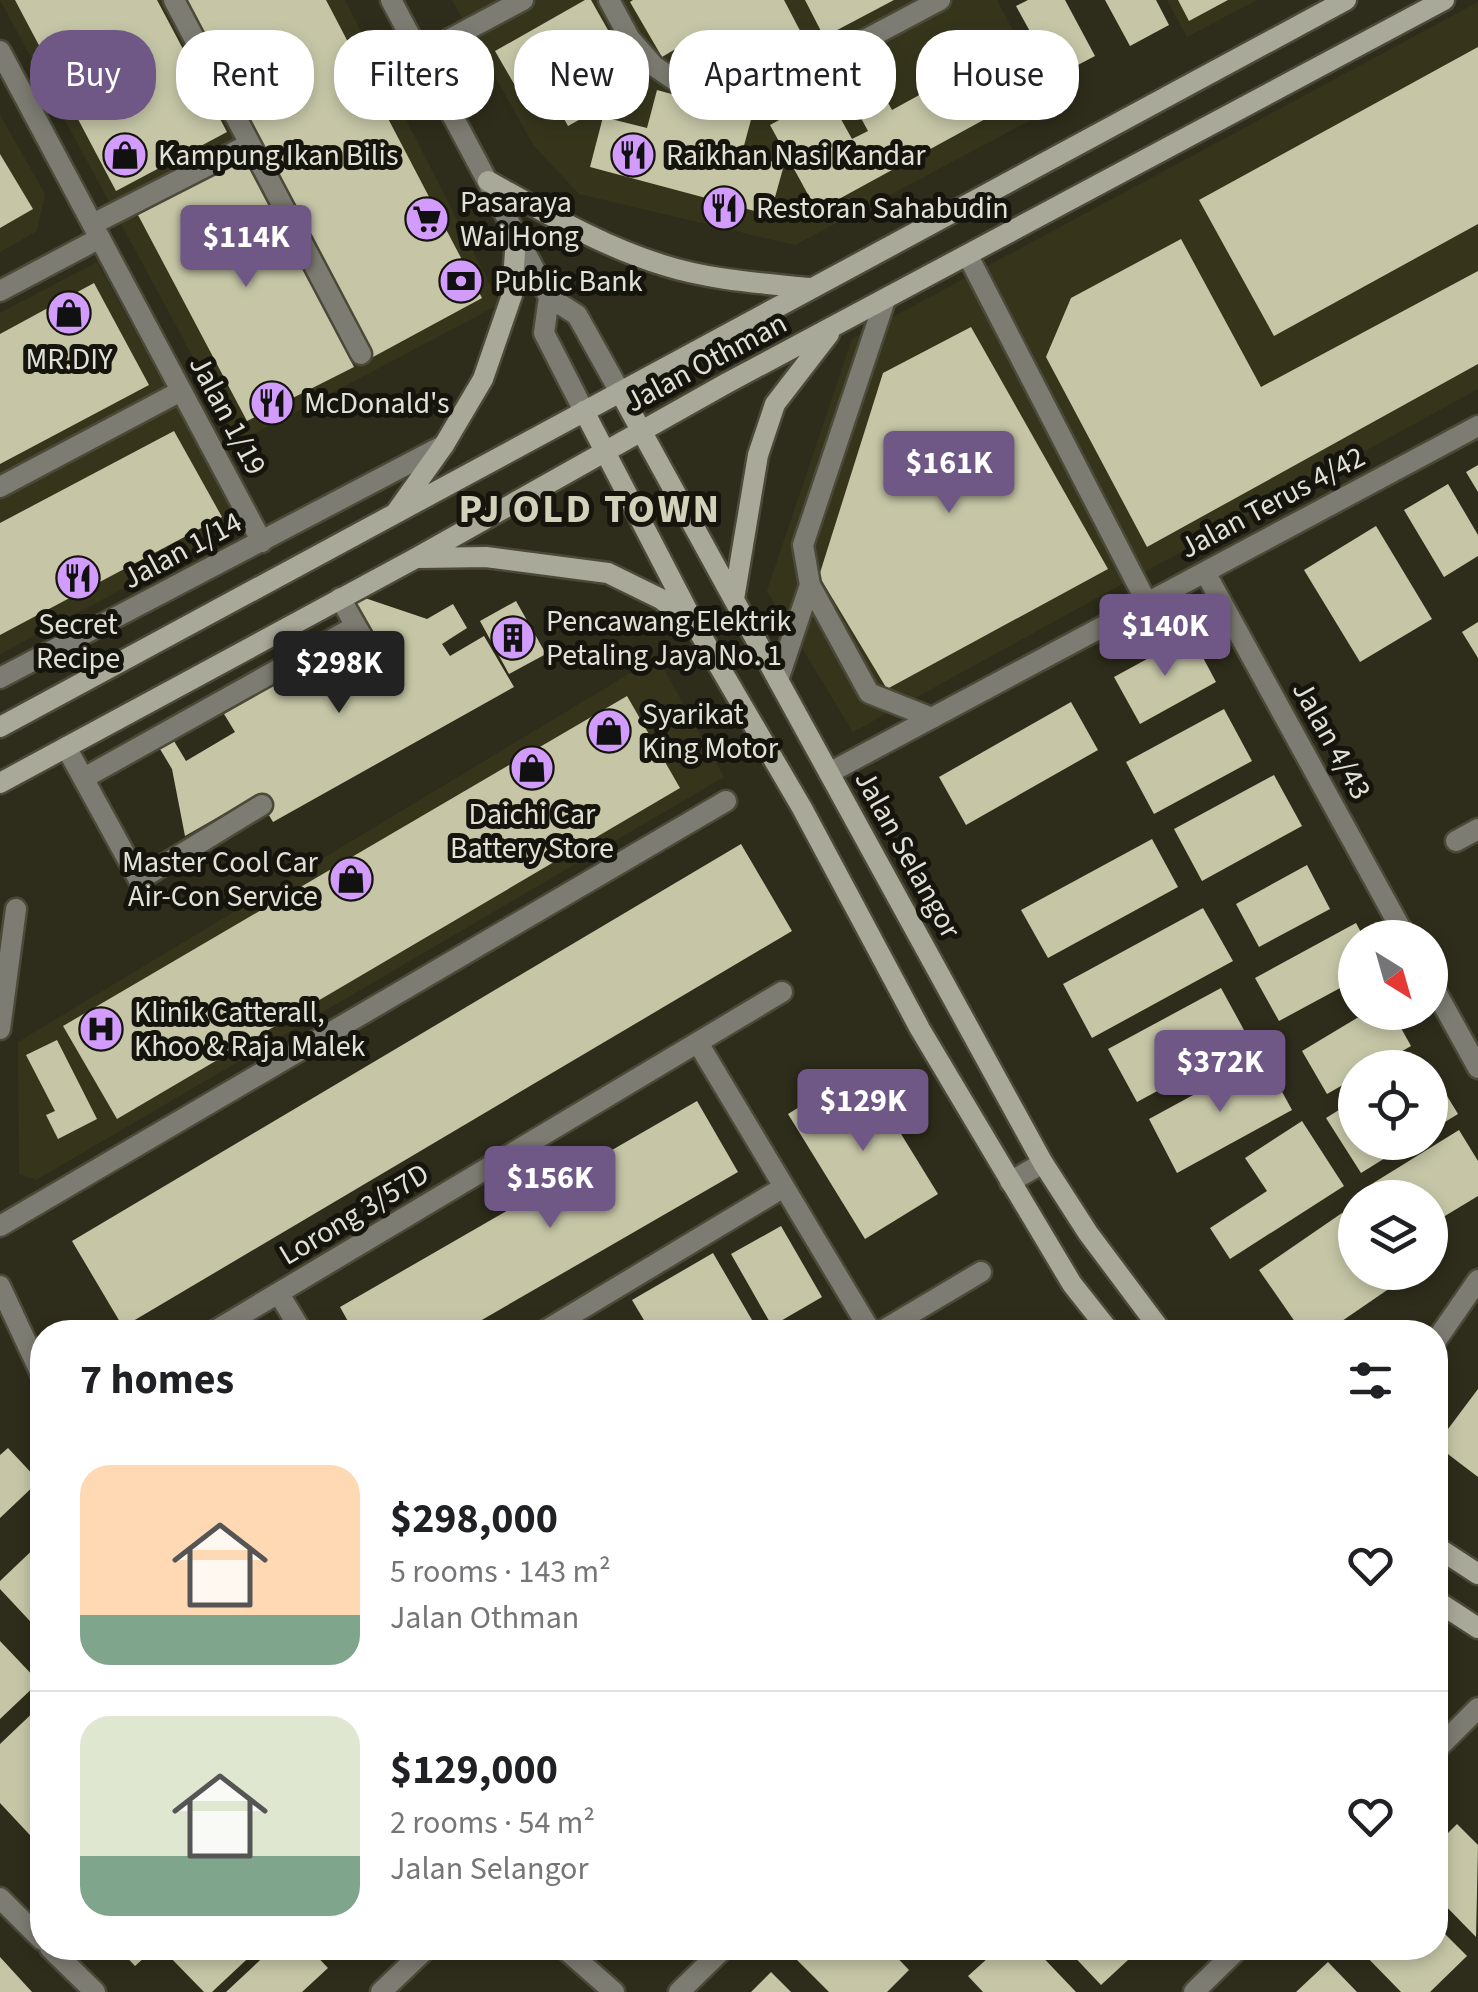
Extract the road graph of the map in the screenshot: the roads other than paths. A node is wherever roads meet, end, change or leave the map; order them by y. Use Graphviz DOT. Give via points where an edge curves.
graph roads {
  1 [pos="174,0"];
  2 [pos="391,0"];
  3 [pos="523,0"];
  4 [pos="609,0"];
  5 [pos="940,0"];
  6 [pos="1346,0"];
  7 [pos="1444,0"];
  8 [pos="407,30"];
  9 [pos="467,30"];
  10 [pos="0,51"];
  11 [pos="455,120"];
  12 [pos="250,144"];
  13 [pos="488,181"];
  14 [pos="96,231"];
  15 [pos="516,237"];
  16 [pos="968,256"];
  17 [pos="810,288"];
  18 [pos="0,291"];
  19 [pos="549,297"];
  20 [pos="886,300"];
  21 [pos="833,328"];
  22 [pos="362,354"];
  23 [pos="180,391"];
  24 [pos="620,392"];
  25 [pos="584,411"];
  26 [pos="1478,426"];
  27 [pos="641,431"];
  28 [pos="444,446"];
  29 [pos="605,452"];
  30 [pos="0,486"];
  31 [pos="393,517"];
  32 [pos="262,542"];
  33 [pos="416,558"];
  34 [pos="1205,572"];
  35 [pos="810,586"];
  36 [pos="340,598"];
  37 [pos="734,598"];
  38 [pos="1147,603"];
  39 [pos="695,625"];
  40 [pos="356,626"];
  41 [pos="372,652"];
  42 [pos="0,678"];
  43 [pos="778,680"];
  44 [pos="932,718"];
  45 [pos="0,727"];
  46 [pos="66,747"];
  47 [pos="830,773"];
  48 [pos="84,778"];
  49 [pos="0,783"];
  50 [pos="726,801"];
  51 [pos="262,805"];
  52 [pos="1478,828"];
  53 [pos="1456,841"];
  54 [pos="16,909"];
  55 [pos="1396,920"];
  56 [pos="782,992"];
  57 [pos="1448,1014"];
  58 [pos="0,1029"];
  59 [pos="698,1042"];
  60 [pos="1478,1068"];
  61 [pos="1043,1162"];
  62 [pos="1010,1182"];
  63 [pos="784,1188"];
  64 [pos="0,1226"];
  65 [pos="981,1272"];
  66 [pos="1478,1280"];
  67 [pos="0,1286"];
  68 [pos="279,1294"];
  69 [pos="234,1320"];
  70 [pos="295,1320"];
  71 [pos="564,1320"];
  72 [pos="864,1320"];
  73 [pos="900,1320"];
  74 [pos="1100,1320"];
  75 [pos="1153,1320"];
  76 [pos="1448,1323"];
  77 [pos="30,1350"];
  78 [pos="1448,1554"];
  79 [pos="1478,1574"];
  80 [pos="1448,1608"];
  81 [pos="1478,1628"];
  82 [pos="1478,1708"];
  83 [pos="1448,1738"];
  84 [pos="0,1898"];
  85 [pos="30,1928"];
  86 [pos="62,1960"];
  87 [pos="414,1960"];
  88 [pos="578,1960"];
  89 [pos="712,1960"];
  90 [pos="1227,1960"];
  91 [pos="95,1992"];
  92 [pos="381,1992"];
  93 [pos="614,1992"];
  94 [pos="679,1992"];
  95 [pos="1194,1992"];
  1 -- 12 [label="street"];
  2 -- 8 [label="street"];
  3 -- 9 [label="street"];
  4 -- 5 [label="street" via="654,66 676,81 712,90 753,90 812,68"];
  6 -- 17 [label="main road, Jalan Othman"];
  7 -- 16 [label="main road, Jalan Othman"];
  10 -- 14 [label="street, Jalan 1/19"];
  11 -- 13 [label="street"];
  12 -- 14 [label="street"];
  12 -- 22 [label="street"];
  13 -- 15 [label="street"];
  13 -- 17 [label="main road" via="581,233 663,265"];
  14 -- 18 [label="street"];
  14 -- 23 [label="street, Jalan 1/19"];
  15 -- 19 [label="street"];
  15 -- 28 [label="main road" via="512,295 484,378"];
  16 -- 20 [label="main road, Jalan Othman"];
  16 -- 38 [label="street"];
  17 -- 24 [label="main road, Jalan Othman"];
  19 -- 24 [label="street" via="577,315"];
  19 -- 25 [label="street" via="544,332"];
  20 -- 21 [label="main road, Jalan Othman"];
  20 -- 35 [label="street" via="803,546"];
  21 -- 27 [label="main road, Jalan Othman"];
  21 -- 37 [label="main road" via="775,404 754,473"];
  23 -- 30 [label="street"];
  23 -- 32 [label="street, Jalan 1/19"];
  24 -- 25 [label="main road, Jalan Othman"];
  24 -- 27 [label="main road, Jalan Selangor"];
  25 -- 29 [label="main road"];
  25 -- 31 [label="main road, Jalan Othman"];
  26 -- 34 [label="street, Jalan Terus 4/42"];
  27 -- 29 [label="main road, Jalan Othman"];
  27 -- 37 [label="main road, Jalan Selangor"];
  28 -- 31 [label="main road"];
  28 -- 32 [label="street, Jalan 1/14"];
  29 -- 33 [label="main road, Jalan Othman"];
  29 -- 39 [label="main road"];
  31 -- 45 [label="main road, Jalan Othman"];
  32 -- 42 [label="street, Jalan 1/14"];
  33 -- 36 [label="main road, Jalan Othman"];
  33 -- 39 [label="main road" via="486,557 608,573"];
  34 -- 38 [label="street, Jalan Terus 4/42"];
  34 -- 55 [label="street, Jalan 4/43"];
  35 -- 43 [label="street"];
  35 -- 44 [label="street" via="870,694"];
  36 -- 40 [label="street"];
  36 -- 46 [label="main road, Jalan Othman"];
  37 -- 43 [label="main road, Jalan Selangor"];
  38 -- 44 [label="street, Jalan Terus 4/42"];
  39 -- 62 [label="main road"];
  40 -- 41 [label="street"];
  40 -- 48 [label="street"];
  43 -- 47 [label="main road, Jalan Selangor"];
  44 -- 47 [label="street, Jalan Terus 4/42"];
  46 -- 48 [label="street"];
  46 -- 49 [label="main road, Jalan Othman"];
  47 -- 61 [label="main road, Jalan Selangor"];
  48 -- 51 [label="street" via="139,880"];
  50 -- 64 [label="street"];
  52 -- 53 [label="street"];
  54 -- 58 [label="street"];
  56 -- 59 [label="street, Lorong 3/57D"];
  57 -- 60 [label="street"];
  59 -- 63 [label="street"];
  59 -- 68 [label="street, Lorong 3/57D"];
  61 -- 62 [label="street"];
  61 -- 75 [label="main road, Jalan Selangor"];
  62 -- 74 [label="main road"];
  63 -- 71 [label="street"];
  63 -- 72 [label="street"];
  65 -- 73 [label="street"];
  66 -- 76 [label="street"];
  67 -- 77 [label="street"];
  68 -- 69 [label="street, Lorong 3/57D"];
  68 -- 70 [label="street"];
  78 -- 79 [label="main road"];
  80 -- 81 [label="main road"];
  82 -- 83 [label="street"];
  84 -- 85 [label="street"];
  86 -- 91 [label="street"];
  87 -- 92 [label="street"];
  88 -- 93 [label="street"];
  89 -- 94 [label="street"];
  90 -- 95 [label="street"];
}
